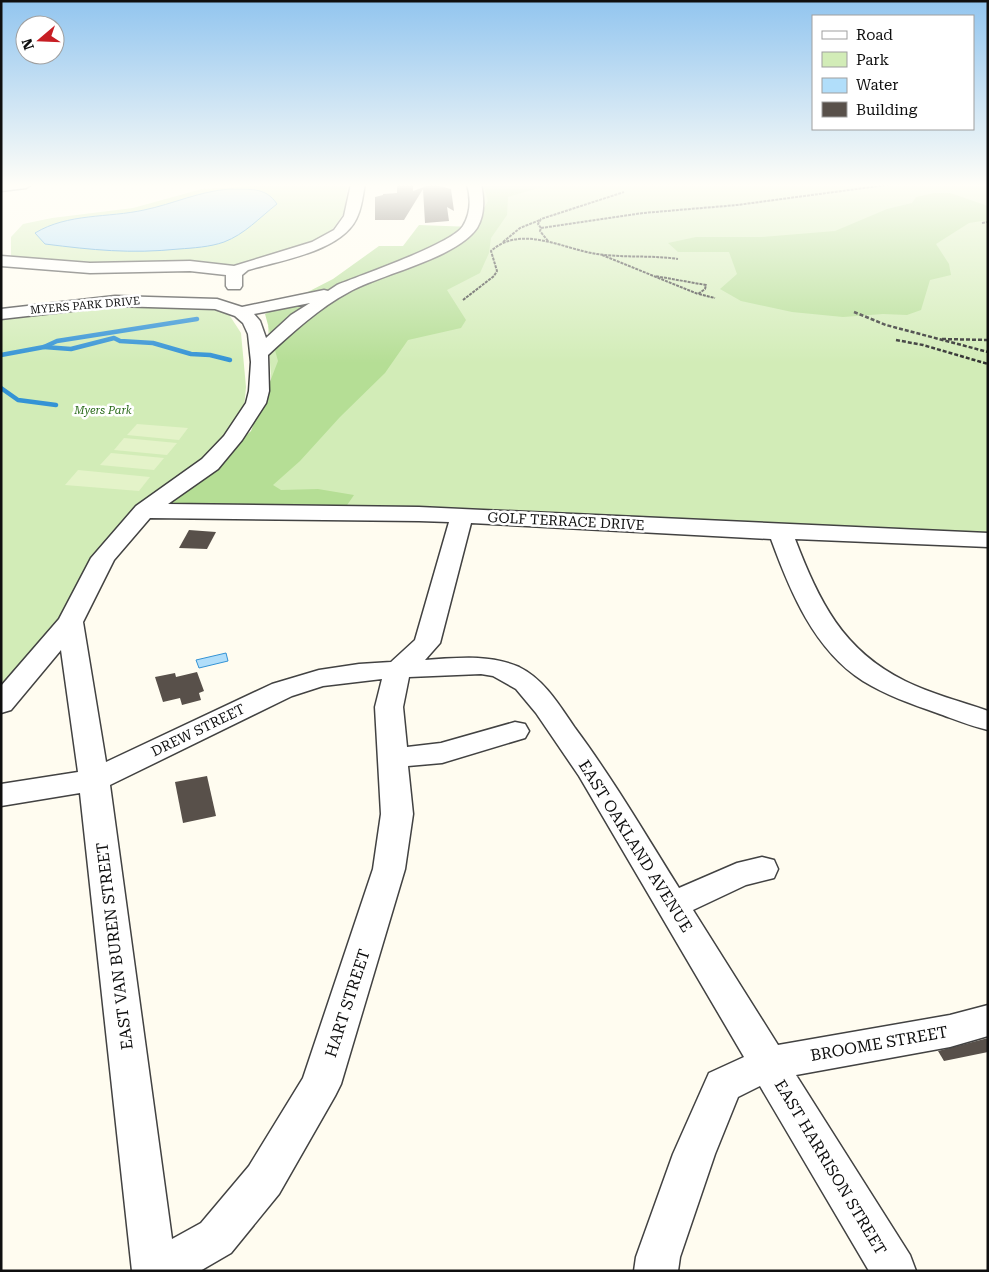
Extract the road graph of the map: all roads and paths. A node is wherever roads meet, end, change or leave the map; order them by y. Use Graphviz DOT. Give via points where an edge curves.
graph roads {
  1 [pos="318,243"];
  2 [pos="450,243"];
  3 [pos="498,243"];
  4 [pos="557,243"];
  5 [pos="597,254"];
  6 [pos="678,259"];
  7 [pos="1,261"];
  8 [pos="237,271"];
  9 [pos="655,276"];
  10 [pos="337,292"];
  11 [pos="698,294"];
  12 [pos="715,298"];
  13 [pos="462,300"];
  14 [pos="239,311"];
  15 [pos="854,312"];
  16 [pos="1,314"];
  17 [pos="936,339"];
  18 [pos="896,340"];
  19 [pos="988,340"];
  20 [pos="988,352"];
  21 [pos="259,354"];
  22 [pos="988,364"];
  23 [pos="144,511"];
  24 [pos="462,516"];
  25 [pos="780,532"];
  26 [pos="988,540"];
  27 [pos="70,622"];
  28 [pos="397,671"];
  29 [pos="6,693"];
  30 [pos="988,721"];
  31 [pos="515,731"];
  32 [pos="393,758"];
  33 [pos="94,780"];
  34 [pos="1,795"];
  35 [pos="762,869"];
  36 [pos="673,905"];
  37 [pos="988,1020"];
  38 [pos="769,1063"];
  39 [pos="155,1271"];
  40 [pos="656,1271"];
  41 [pos="894,1271"];
  1 -- 8 [label="street"];
  2 -- 10 [label="street"];
  3 -- 13 [label="path" via="491,251 497,271 494,276"];
  4 -- 5 [label="path"];
  5 -- 6 [label="path"];
  5 -- 9 [label="path"];
  7 -- 8 [label="street" via="98,268 190,266"];
  8 -- 14 [label="street" via="234,287"];
  9 -- 11 [label="path"];
  9 -- 11 [label="path" via="706,285"];
  10 -- 14 [label="street"];
  10 -- 21 [label="street" via="297,319"];
  11 -- 12 [label="path"];
  14 -- 16 [label="street, MYERS PARK DRIVE" via="204,302 134,300"];
  14 -- 21 [label="street" via="251,321 257,334"];
  15 -- 17 [label="path"];
  17 -- 19 [label="path"];
  17 -- 20 [label="path"];
  18 -- 22 [label="path"];
  21 -- 23 [label="street" via="256,403 232,440 210,464"];
  23 -- 24 [label="street, GOLF TERRACE DRIVE"];
  23 -- 27 [label="street" via="103,558"];
  24 -- 25 [label="street, GOLF TERRACE DRIVE"];
  24 -- 28 [label="street" via="426,643"];
  25 -- 26 [label="street, GOLF TERRACE DRIVE"];
  25 -- 30 [label="street" via="804,595 822,625 851,659 893,686"];
  27 -- 29 [label="street"];
  27 -- 33 [label="street, EAST VAN BUREN STREET"];
  28 -- 32 [label="street, HART STREET" via="389,707"];
  28 -- 33 [label="street, DREW STREET" via="319,678 282,690"];
  28 -- 36 [label="street, EAST OAKLAND AVENUE" via="481,666 511,674 526,683 591,771"];
  31 -- 32 [label="street" via="442,753"];
  32 -- 39 [label="street, HART STREET" via="397,814 389,869 321,1084 264,1180 216,1238"];
  33 -- 34 [label="street, DREW STREET"];
  33 -- 39 [label="street, EAST VAN BUREN STREET"];
  35 -- 36 [label="street" via="737,875"];
  36 -- 38 [label="street, EAST OAKLAND AVENUE"];
  37 -- 38 [label="street, BROOME STREET" via="950,1031"];
  38 -- 40 [label="street" via="723,1085 694,1154"];
  38 -- 41 [label="street, EAST HARRISON STREET"];
}
